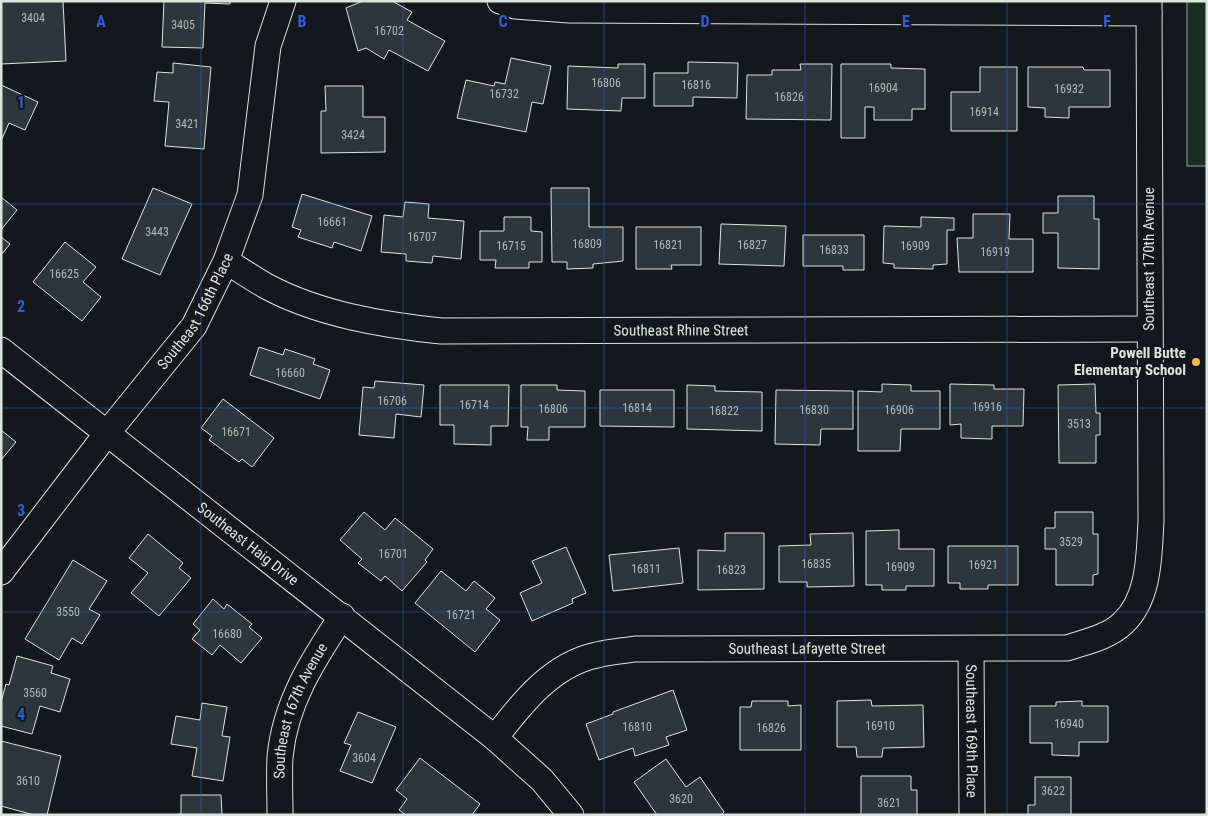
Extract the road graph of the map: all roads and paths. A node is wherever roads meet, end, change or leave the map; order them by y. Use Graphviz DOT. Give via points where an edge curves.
graph roads {
  1 [pos="283,1"];
  2 [pos="500,1"];
  3 [pos="1149,7"];
  4 [pos="226,261"];
  5 [pos="1148,329"];
  6 [pos="1,350"];
  7 [pos="108,432"];
  8 [pos="1,572"];
  9 [pos="1136,604"];
  10 [pos="342,616"];
  11 [pos="971,649"];
  12 [pos="495,738"];
  13 [pos="280,815"];
  14 [pos="571,815"];
  15 [pos="972,815"];
  1 -- 4 [label="street, Southeast 166th Place" via="268,46 250,195"];
  2 -- 3 [label="street" via="515,6 569,10"];
  3 -- 5 [label="street, Southeast 170th Avenue"];
  4 -- 5 [label="street, Southeast Rhine Street" via="266,286 334,312 404,327 441,330"];
  4 -- 7 [label="street, Southeast 166th Place" via="194,326"];
  5 -- 9 [label="street, Southeast 170th Avenue" via="1151,521 1147,573"];
  6 -- 7 [label="street, Southeast Haig Drive"];
  7 -- 8 [label="street, Southeast 166th Place"];
  7 -- 10 [label="street, Southeast Haig Drive"];
  9 -- 11 [label="street, Southeast Lafayette Street" via="1123,623 1097,639 1067,648"];
  10 -- 12 [label="street, Southeast Haig Drive"];
  10 -- 13 [label="street, Southeast 167th Avenue" via="307,669 294,698 280,757"];
  11 -- 12 [label="street, Southeast Lafayette Street" via="635,649 596,655 571,664 526,698"];
  11 -- 15 [label="street, Southeast 169th Place"];
  12 -- 14 [label="street, Southeast Haig Drive" via="542,780"];
}
